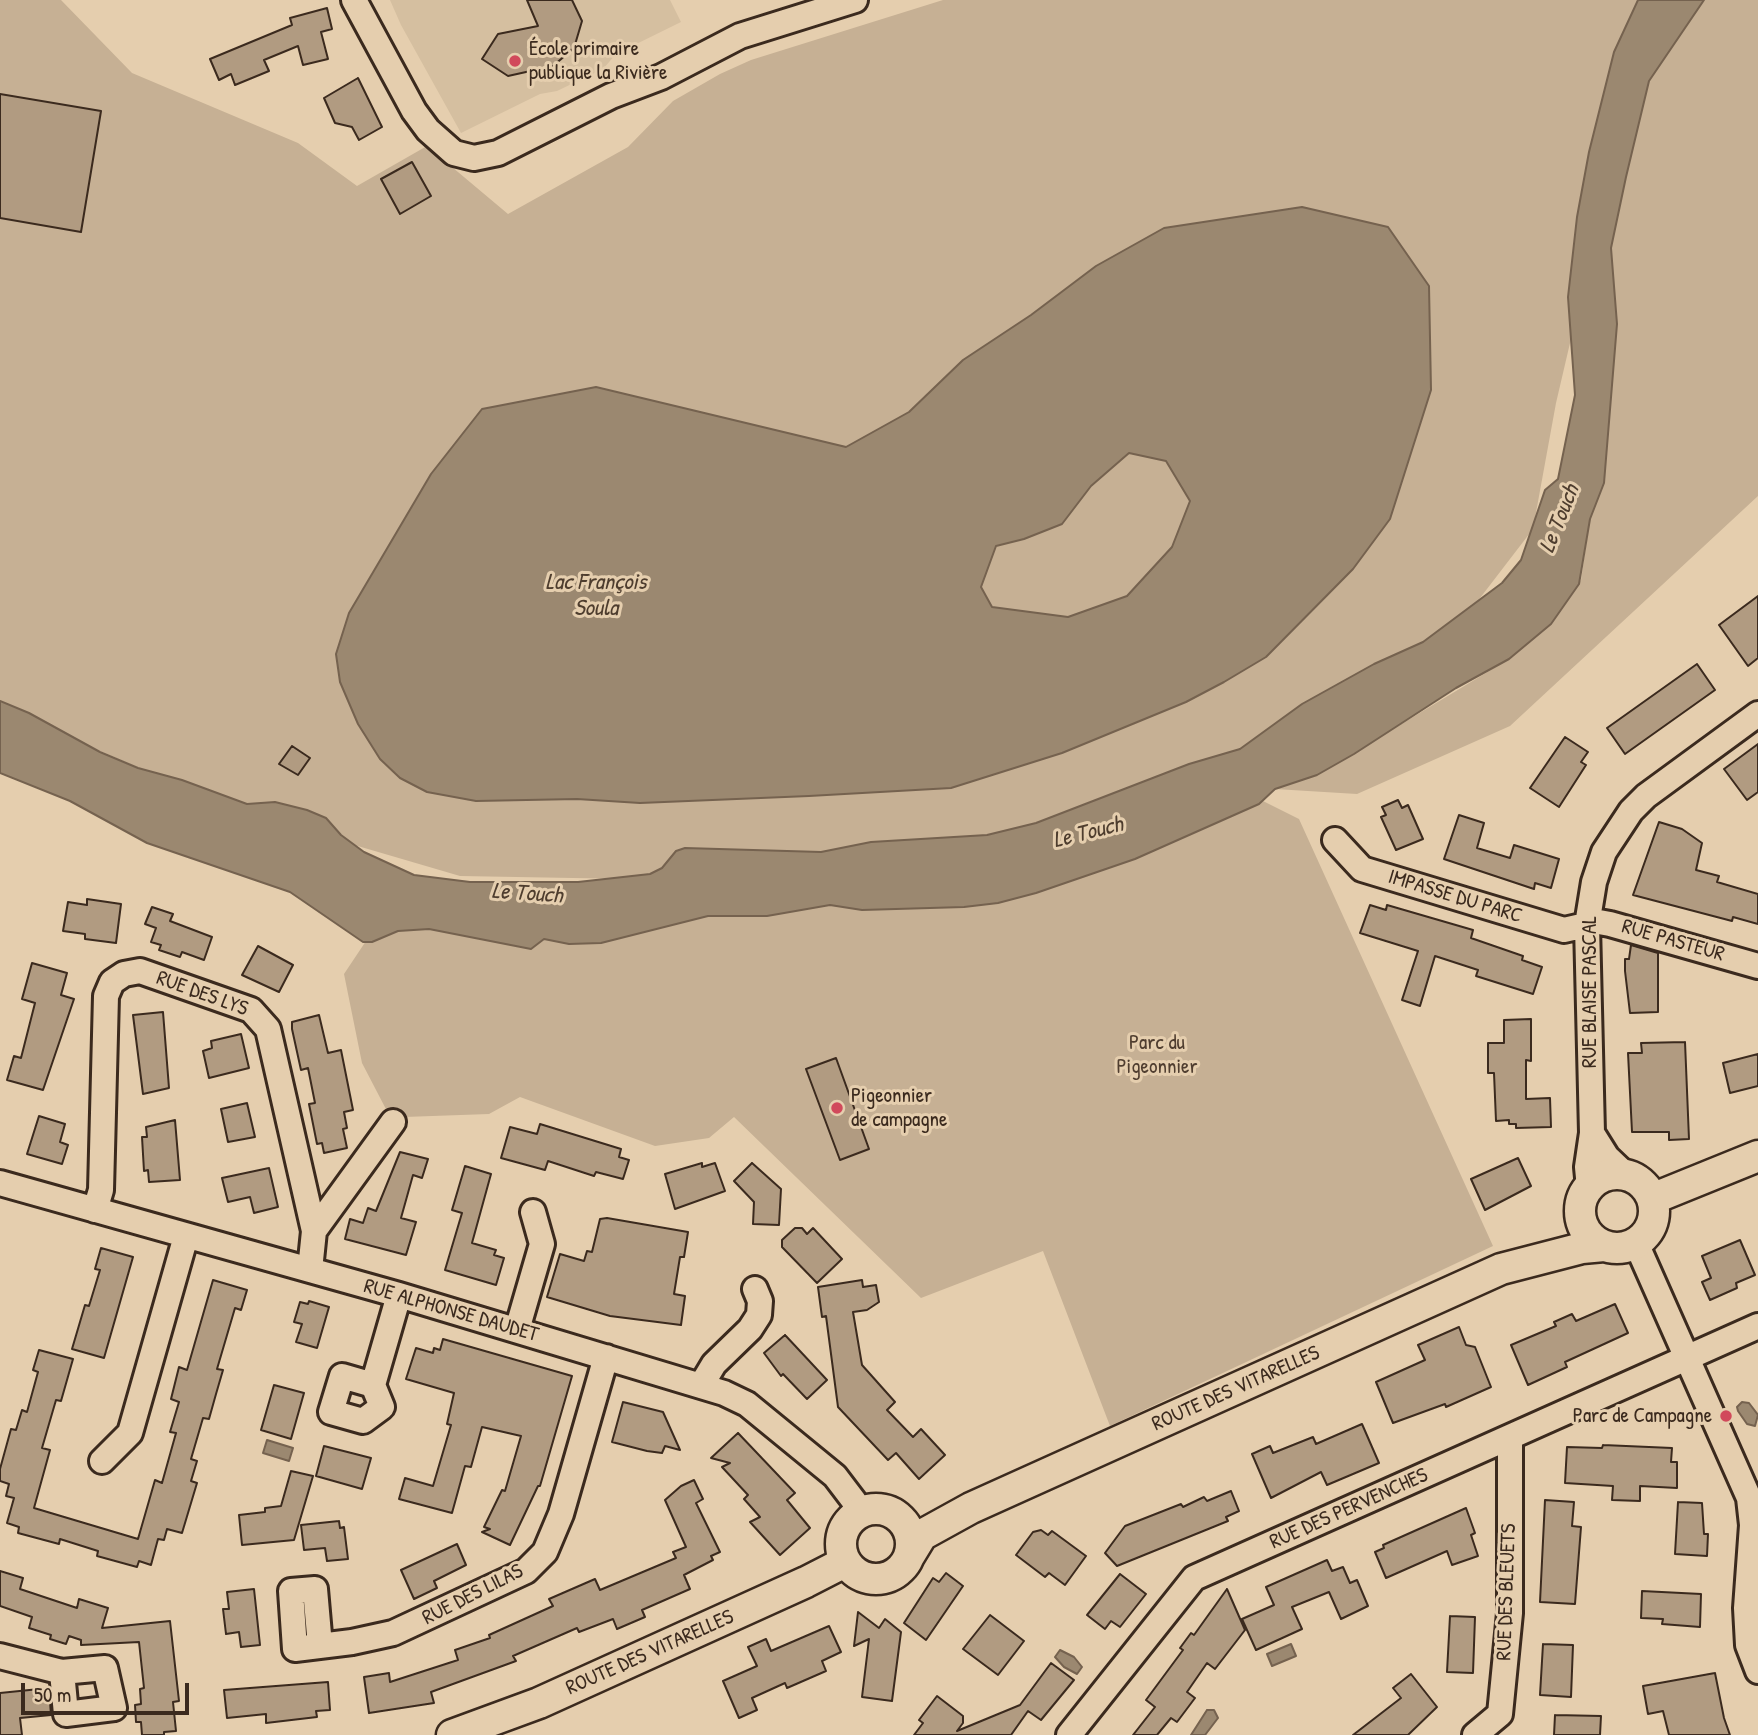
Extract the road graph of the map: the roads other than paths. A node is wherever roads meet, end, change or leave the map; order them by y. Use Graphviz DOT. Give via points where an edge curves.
graph roads {
  1 [pos="354,0"];
  2 [pos="855,0"];
  3 [pos="1758,714"];
  4 [pos="1335,840"];
  5 [pos="1587,925"];
  6 [pos="1758,965"];
  7 [pos="393,1122"];
  8 [pos="1592,1133"];
  9 [pos="1758,1156"];
  10 [pos="1627,1176"];
  11 [pos="3,1183"];
  12 [pos="1652,1199"];
  13 [pos="1584,1201"];
  14 [pos="95,1210"];
  15 [pos="533,1212"];
  16 [pos="314,1231"];
  17 [pos="186,1236"];
  18 [pos="1636,1243"];
  19 [pos="1604,1246"];
  20 [pos="1501,1269"];
  21 [pos="310,1270"];
  22 [pos="755,1289"];
  23 [pos="399,1295"];
  24 [pos="1758,1326"];
  25 [pos="517,1330"];
  26 [pos="606,1357"];
  27 [pos="1687,1357"];
  28 [pos="702,1384"];
  29 [pos="373,1385"];
  30 [pos="1510,1437"];
  31 [pos="102,1461"];
  32 [pos="971,1508"];
  33 [pos="857,1514"];
  34 [pos="901,1519"];
  35 [pos="908,1558"];
  36 [pos="845,1562"];
  37 [pos="320,1646"];
  38 [pos="0,1656"];
  39 [pos="1758,1671"];
  40 [pos="62,1672"];
  41 [pos="452,1735"];
  42 [pos="1069,1735"];
  43 [pos="1475,1735"];
  1 -- 2 [label="street" via="428,131 454,153 481,157 661,77 740,36"];
  3 -- 5 [label="street, RUE BLAISE PASCAL" via="1689,762 1632,811 1604,852"];
  4 -- 5 [label="street, IMPASSE DU PARC" via="1362,869 1564,930"];
  5 -- 6 [label="street, RUE PASTEUR" via="1610,924"];
  5 -- 8 [label="street, RUE BLAISE PASCAL"];
  7 -- 16 [label="street"];
  8 -- 10 [label="street"];
  8 -- 13 [label="street, RUE BLAISE PASCAL"];
  9 -- 12 [label="main road"];
  10 -- 12 [label="main road" via="1638,1181"];
  10 -- 13 [label="main road" via="1604,1177"];
  11 -- 14 [label="street, RUE ALPHONSE DAUDET"];
  12 -- 18 [label="main road" via="1650,1228"];
  13 -- 19 [label="main road" via="1587,1233"];
  13 -- 20 [label="main road, ROUTE DES VITARELLES" via="1553,1236"];
  14 -- 16 [label="street, RUE DES LYS" via="101,1190 106,996 112,982 140,971 261,1017 268,1029"];
  14 -- 17 [label="street, RUE ALPHONSE DAUDET"];
  15 -- 25 [label="street" via="542,1244"];
  16 -- 21 [label="street, RUE DES LYS"];
  17 -- 21 [label="street, RUE ALPHONSE DAUDET"];
  17 -- 31 [label="street" via="130,1433"];
  18 -- 19 [label="main road"];
  18 -- 27 [label="street"];
  19 -- 20 [label="main road, ROUTE DES VITARELLES"];
  20 -- 32 [label="main road, ROUTE DES VITARELLES"];
  21 -- 23 [label="street, RUE ALPHONSE DAUDET"];
  22 -- 28 [label="street" via="759,1315"];
  23 -- 25 [label="street, RUE ALPHONSE DAUDET"];
  23 -- 29 [label="street"];
  24 -- 27 [label="street, RUE DES PERVENCHES"];
  25 -- 26 [label="street, RUE ALPHONSE DAUDET"];
  26 -- 28 [label="street, RUE ALPHONSE DAUDET"];
  26 -- 37 [label="street, RUE DES LILAS" via="561,1514 545,1552 526,1571 412,1626"];
  27 -- 30 [label="street, RUE DES PERVENCHES"];
  27 -- 39 [label="street" via="1749,1498 1747,1632"];
  28 -- 33 [label="street, RUE ALPHONSE DAUDET" via="747,1404 835,1476 854,1501"];
  30 -- 42 [label="street, RUE DES PERVENCHES" via="1194,1578"];
  30 -- 43 [label="street, RUE DES BLEUETS" via="1510,1613 1500,1714"];
  32 -- 34 [label="main road, ROUTE DES VITARELLES"];
  32 -- 35 [label="main road, ROUTE DES VITARELLES" via="922,1535"];
  33 -- 34 [label="main road" via="872,1509"];
  33 -- 36 [label="main road" via="841,1535"];
  34 -- 35 [label="main road" via="909,1533"];
  35 -- 36 [label="main road" via="890,1577 877,1580 865,1578"];
  36 -- 41 [label="main road, ROUTE DES VITARELLES" via="538,1703"];
  38 -- 40 [label="street"];
}
